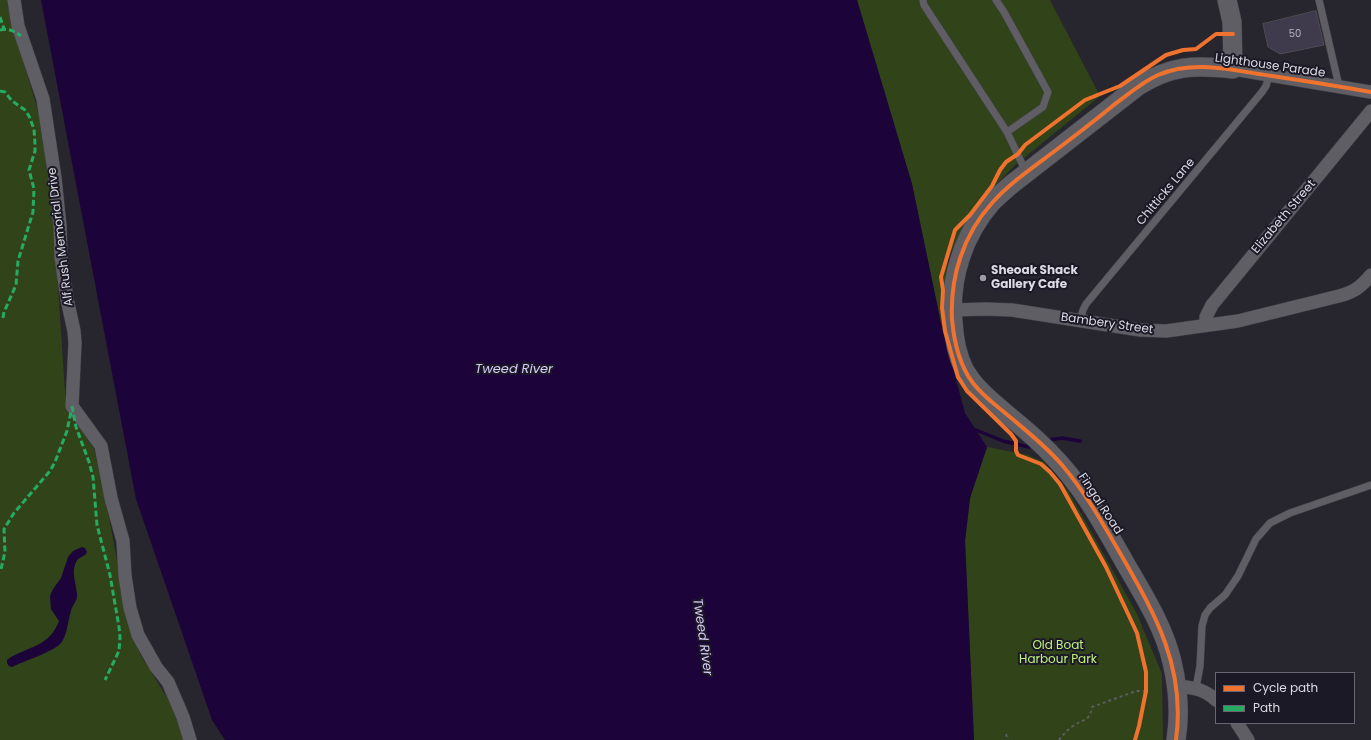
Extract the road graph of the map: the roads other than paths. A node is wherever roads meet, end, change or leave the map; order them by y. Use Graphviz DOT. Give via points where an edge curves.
graph roads {
  1 [pos="14,0"];
  2 [pos="923,0"];
  3 [pos="996,0"];
  4 [pos="1227,0"];
  5 [pos="1319,0"];
  6 [pos="1233,69"];
  7 [pos="1269,76"];
  8 [pos="1339,86"];
  9 [pos="1371,92"];
  10 [pos="1371,111"];
  11 [pos="1007,132"];
  12 [pos="1026,173"];
  13 [pos="1371,275"];
  14 [pos="952,310"];
  15 [pos="1080,322"];
  16 [pos="1206,326"];
  17 [pos="1371,486"];
  18 [pos="1176,686"];
  19 [pos="1196,688"];
  20 [pos="1215,699"];
  21 [pos="1239,724"];
  22 [pos="190,740"];
  23 [pos="1176,740"];
  24 [pos="1248,740"];
  1 -- 22 [label="street, Alf Rush Memorial Drive" via="18,26 43,99 55,178 61,257 75,343 72,406 101,446 123,541 130,608 138,635 156,667 168,682"];
  2 -- 11 [label="lane"];
  3 -- 11 [label="lane" via="1048,92 1043,107"];
  4 -- 6 [label="street" via="1232,22"];
  5 -- 8 [label="lane"];
  6 -- 7 [label="street, Lighthouse Parade"];
  6 -- 12 [label="street, Lighthouse Parade" via="1187,67 1154,77 1138,86"];
  7 -- 8 [label="street, Lighthouse Parade"];
  7 -- 15 [label="lane, Chitticks Lane" via="1262,92 1086,304"];
  8 -- 9 [label="street, Lighthouse Parade"];
  10 -- 16 [label="street, Elizabeth Street" via="1212,305 1206,317"];
  11 -- 12 [label="lane"];
  12 -- 14 [label="street, Lighthouse Parade" via="993,201 968,239 959,260 953,288"];
  13 -- 16 [label="street, Bambery Street" via="1352,292 1238,322"];
  14 -- 15 [label="street, Bambery Street" via="1012,310"];
  14 -- 18 [label="street, Fingal Road" via="956,347 970,378 988,399 1033,436 1061,464 1102,521 1153,612 1168,647"];
  15 -- 16 [label="street, Bambery Street" via="1155,331"];
  17 -- 19 [label="lane" via="1290,513 1270,523 1256,539 1238,576 1225,595 1204,615"];
  18 -- 19 [label="street"];
  18 -- 23 [label="street, Fingal Road"];
  19 -- 20 [label="street"];
  21 -- 24 [label="street"];
}
